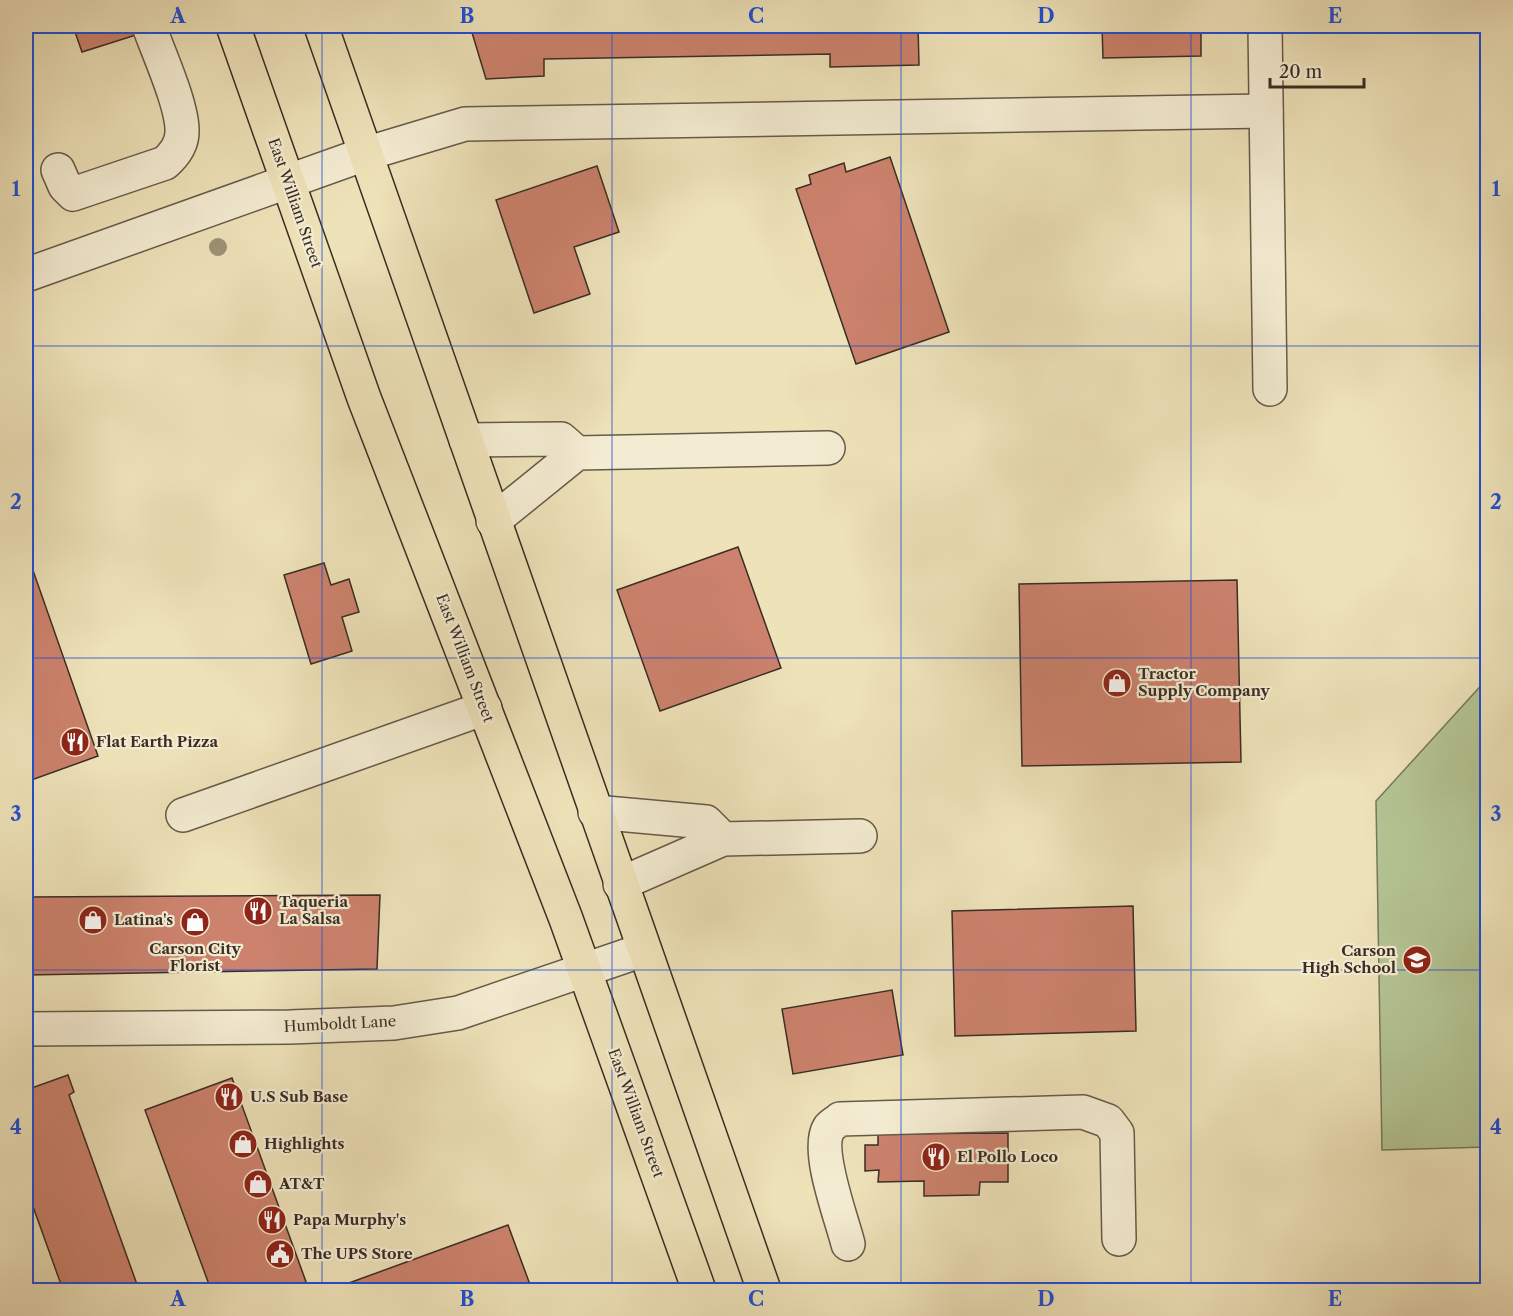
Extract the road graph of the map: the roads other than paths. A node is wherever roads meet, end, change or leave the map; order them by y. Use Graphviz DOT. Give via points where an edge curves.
graph roads {
  1 [pos="149,26"];
  2 [pos="233,26"];
  3 [pos="321,26"];
  4 [pos="1264,26"];
  5 [pos="1266,111"];
  6 [pos="364,154"];
  7 [pos="58,170"];
  8 [pos="288,181"];
  9 [pos="26,275"];
  10 [pos="1270,388"];
  11 [pos="466,440"];
  12 [pos="828,448"];
  13 [pos="577,453"];
  14 [pos="493,521"];
  15 [pos="484,708"];
  16 [pos="595,812"];
  17 [pos="183,815"];
  18 [pos="860,836"];
  19 [pos="723,839"];
  20 [pos="620,884"];
  21 [pos="643,950"];
  22 [pos="585,971"];
  23 [pos="26,1029"];
  24 [pos="1119,1239"];
  25 [pos="848,1244"];
  26 [pos="699,1290"];
  27 [pos="764,1290"];
  1 -- 7 [label="street" via="182,130 173,156 165,163 73,194"];
  2 -- 8 [label="main road, East William Street"];
  3 -- 6 [label="main road"];
  4 -- 5 [label="street"];
  5 -- 6 [label="street" via="485,122 438,130"];
  5 -- 10 [label="street"];
  6 -- 8 [label="street"];
  6 -- 11 [label="main road"];
  8 -- 9 [label="street"];
  8 -- 15 [label="main road, East William Street" via="364,398"];
  11 -- 13 [label="street" via="561,439"];
  11 -- 14 [label="main road"];
  12 -- 13 [label="street"];
  13 -- 14 [label="street"];
  14 -- 16 [label="main road"];
  15 -- 17 [label="street"];
  15 -- 22 [label="main road, East William Street"];
  16 -- 19 [label="street" via="706,822"];
  16 -- 20 [label="main road"];
  18 -- 19 [label="street"];
  19 -- 20 [label="street"];
  20 -- 21 [label="main road"];
  21 -- 22 [label="street, Humboldt Lane"];
  21 -- 27 [label="main road"];
  22 -- 23 [label="street, Humboldt Lane" via="458,1013 394,1023"];
  22 -- 26 [label="main road, East William Street"];
  24 -- 25 [label="street" via="1117,1134 1108,1121 1083,1112 840,1119 825,1140 825,1156"];
}
